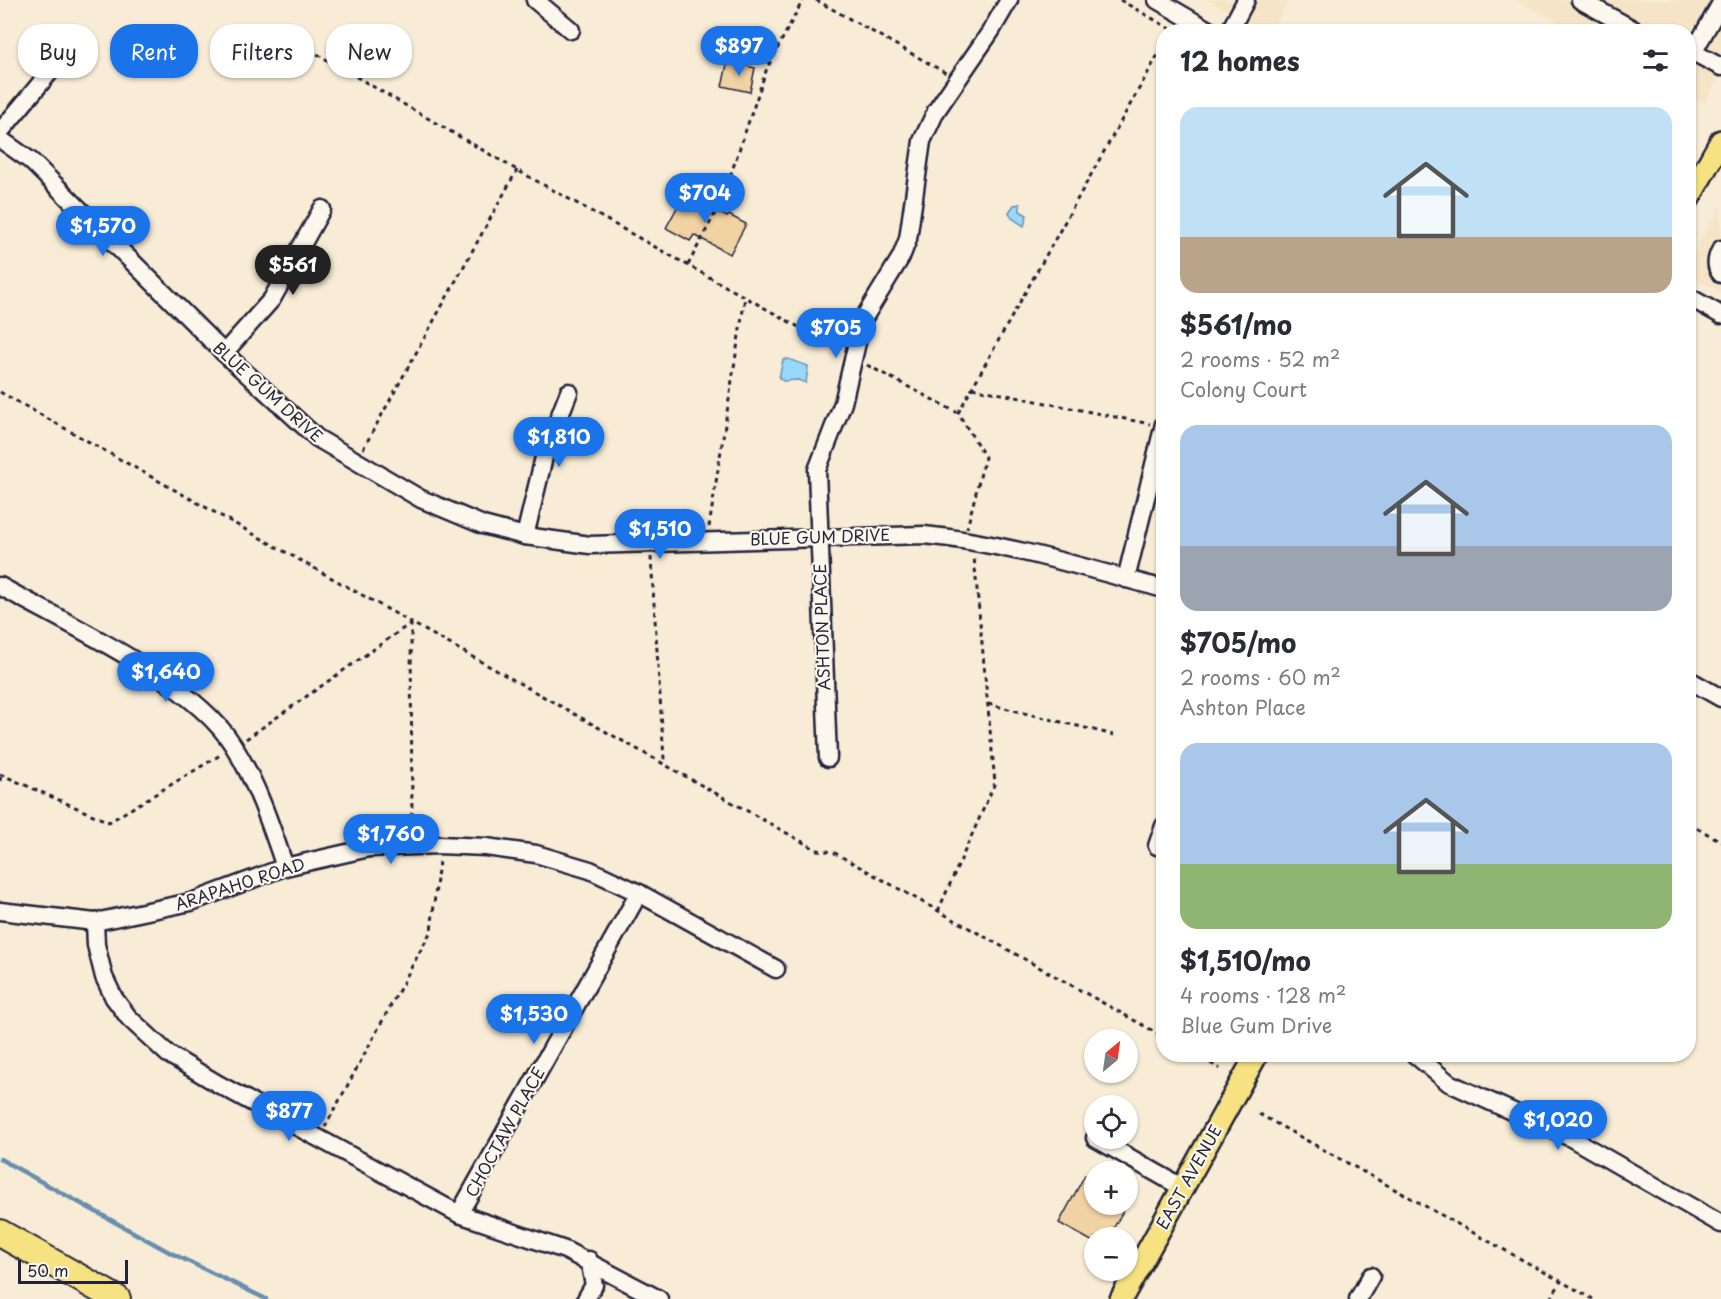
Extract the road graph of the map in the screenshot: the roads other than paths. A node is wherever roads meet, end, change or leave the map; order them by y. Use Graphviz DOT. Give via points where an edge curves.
graph roads {
  1 [pos="535,0"];
  2 [pos="1009,0"];
  3 [pos="1157,0"];
  4 [pos="1246,0"];
  5 [pos="1580,0"];
  6 [pos="1721,3"];
  7 [pos="1181,7"];
  8 [pos="1202,24"];
  9 [pos="1233,24"];
  10 [pos="1624,24"];
  11 [pos="571,30"];
  12 [pos="1696,43"];
  13 [pos="1696,54"];
  14 [pos="1721,67"];
  15 [pos="45,78"];
  16 [pos="0,132"];
  17 [pos="0,139"];
  18 [pos="1721,141"];
  19 [pos="1696,186"];
  20 [pos="322,209"];
  21 [pos="1721,249"];
  22 [pos="1721,274"];
  23 [pos="1696,301"];
  24 [pos="1721,315"];
  25 [pos="224,353"];
  26 [pos="569,392"];
  27 [pos="1156,457"];
  28 [pos="525,536"];
  29 [pos="818,537"];
  30 [pos="1126,579"];
  31 [pos="0,586"];
  32 [pos="1156,587"];
  33 [pos="1696,684"];
  34 [pos="1721,698"];
  35 [pos="828,758"];
  36 [pos="285,867"];
  37 [pos="639,892"];
  38 [pos="0,911"];
  39 [pos="95,922"];
  40 [pos="776,969"];
  41 [pos="1253,1062"];
  42 [pos="1424,1062"];
  43 [pos="1114,1149"];
  44 [pos="1183,1188"];
  45 [pos="459,1215"];
  46 [pos="1721,1224"];
  47 [pos="0,1233"];
  48 [pos="589,1260"];
  49 [pos="1371,1276"];
  50 [pos="117,1299"];
  51 [pos="586,1299"];
  52 [pos="659,1299"];
  53 [pos="1121,1299"];
  54 [pos="1358,1299"];
  1 -- 11 [label="street"];
  2 -- 29 [label="street, ASHTON PLACE" via="936,111 922,141 908,239 862,321 843,404 818,470"];
  3 -- 7 [label="street"];
  4 -- 9 [label="street"];
  5 -- 10 [label="street"];
  6 -- 12 [label="street"];
  7 -- 8 [label="street"];
  13 -- 14 [label="street"];
  15 -- 16 [label="street"];
  17 -- 25 [label="street, BLUE GUM DRIVE" via="31,161"];
  18 -- 19 [label="main road"];
  20 -- 25 [label="street" via="272,299"];
  21 -- 22 [label="street" via="1716,259"];
  23 -- 24 [label="street"];
  25 -- 28 [label="street, BLUE GUM DRIVE" via="317,438 421,499 483,525"];
  26 -- 28 [label="street" via="544,453"];
  27 -- 30 [label="street"];
  28 -- 29 [label="street, BLUE GUM DRIVE" via="590,545"];
  29 -- 30 [label="street, BLUE GUM DRIVE" via="924,535 968,540"];
  29 -- 35 [label="street, ASHTON PLACE"];
  30 -- 32 [label="street, BLUE GUM DRIVE"];
  31 -- 36 [label="street" via="148,669 200,706 233,744 264,807"];
  33 -- 34 [label="street"];
  36 -- 37 [label="street, ARAPAHO ROAD" via="369,848 486,847 536,854 590,870"];
  36 -- 39 [label="street, ARAPAHO ROAD" via="191,903"];
  37 -- 40 [label="street, ARAPAHO ROAD"];
  37 -- 45 [label="street, CHOCTAW PLACE"];
  38 -- 39 [label="street, ARAPAHO ROAD"];
  39 -- 45 [label="street" via="96,945 114,998 168,1054"];
  41 -- 44 [label="main road, EAST AVENUE"];
  42 -- 46 [label="street" via="1449,1083 1571,1138"];
  43 -- 44 [label="street"];
  44 -- 53 [label="main road, EAST AVENUE"];
  45 -- 48 [label="street"];
  47 -- 50 [label="highway"];
  48 -- 51 [label="street" via="594,1285"];
  48 -- 52 [label="street"];
  49 -- 54 [label="street"];
}
